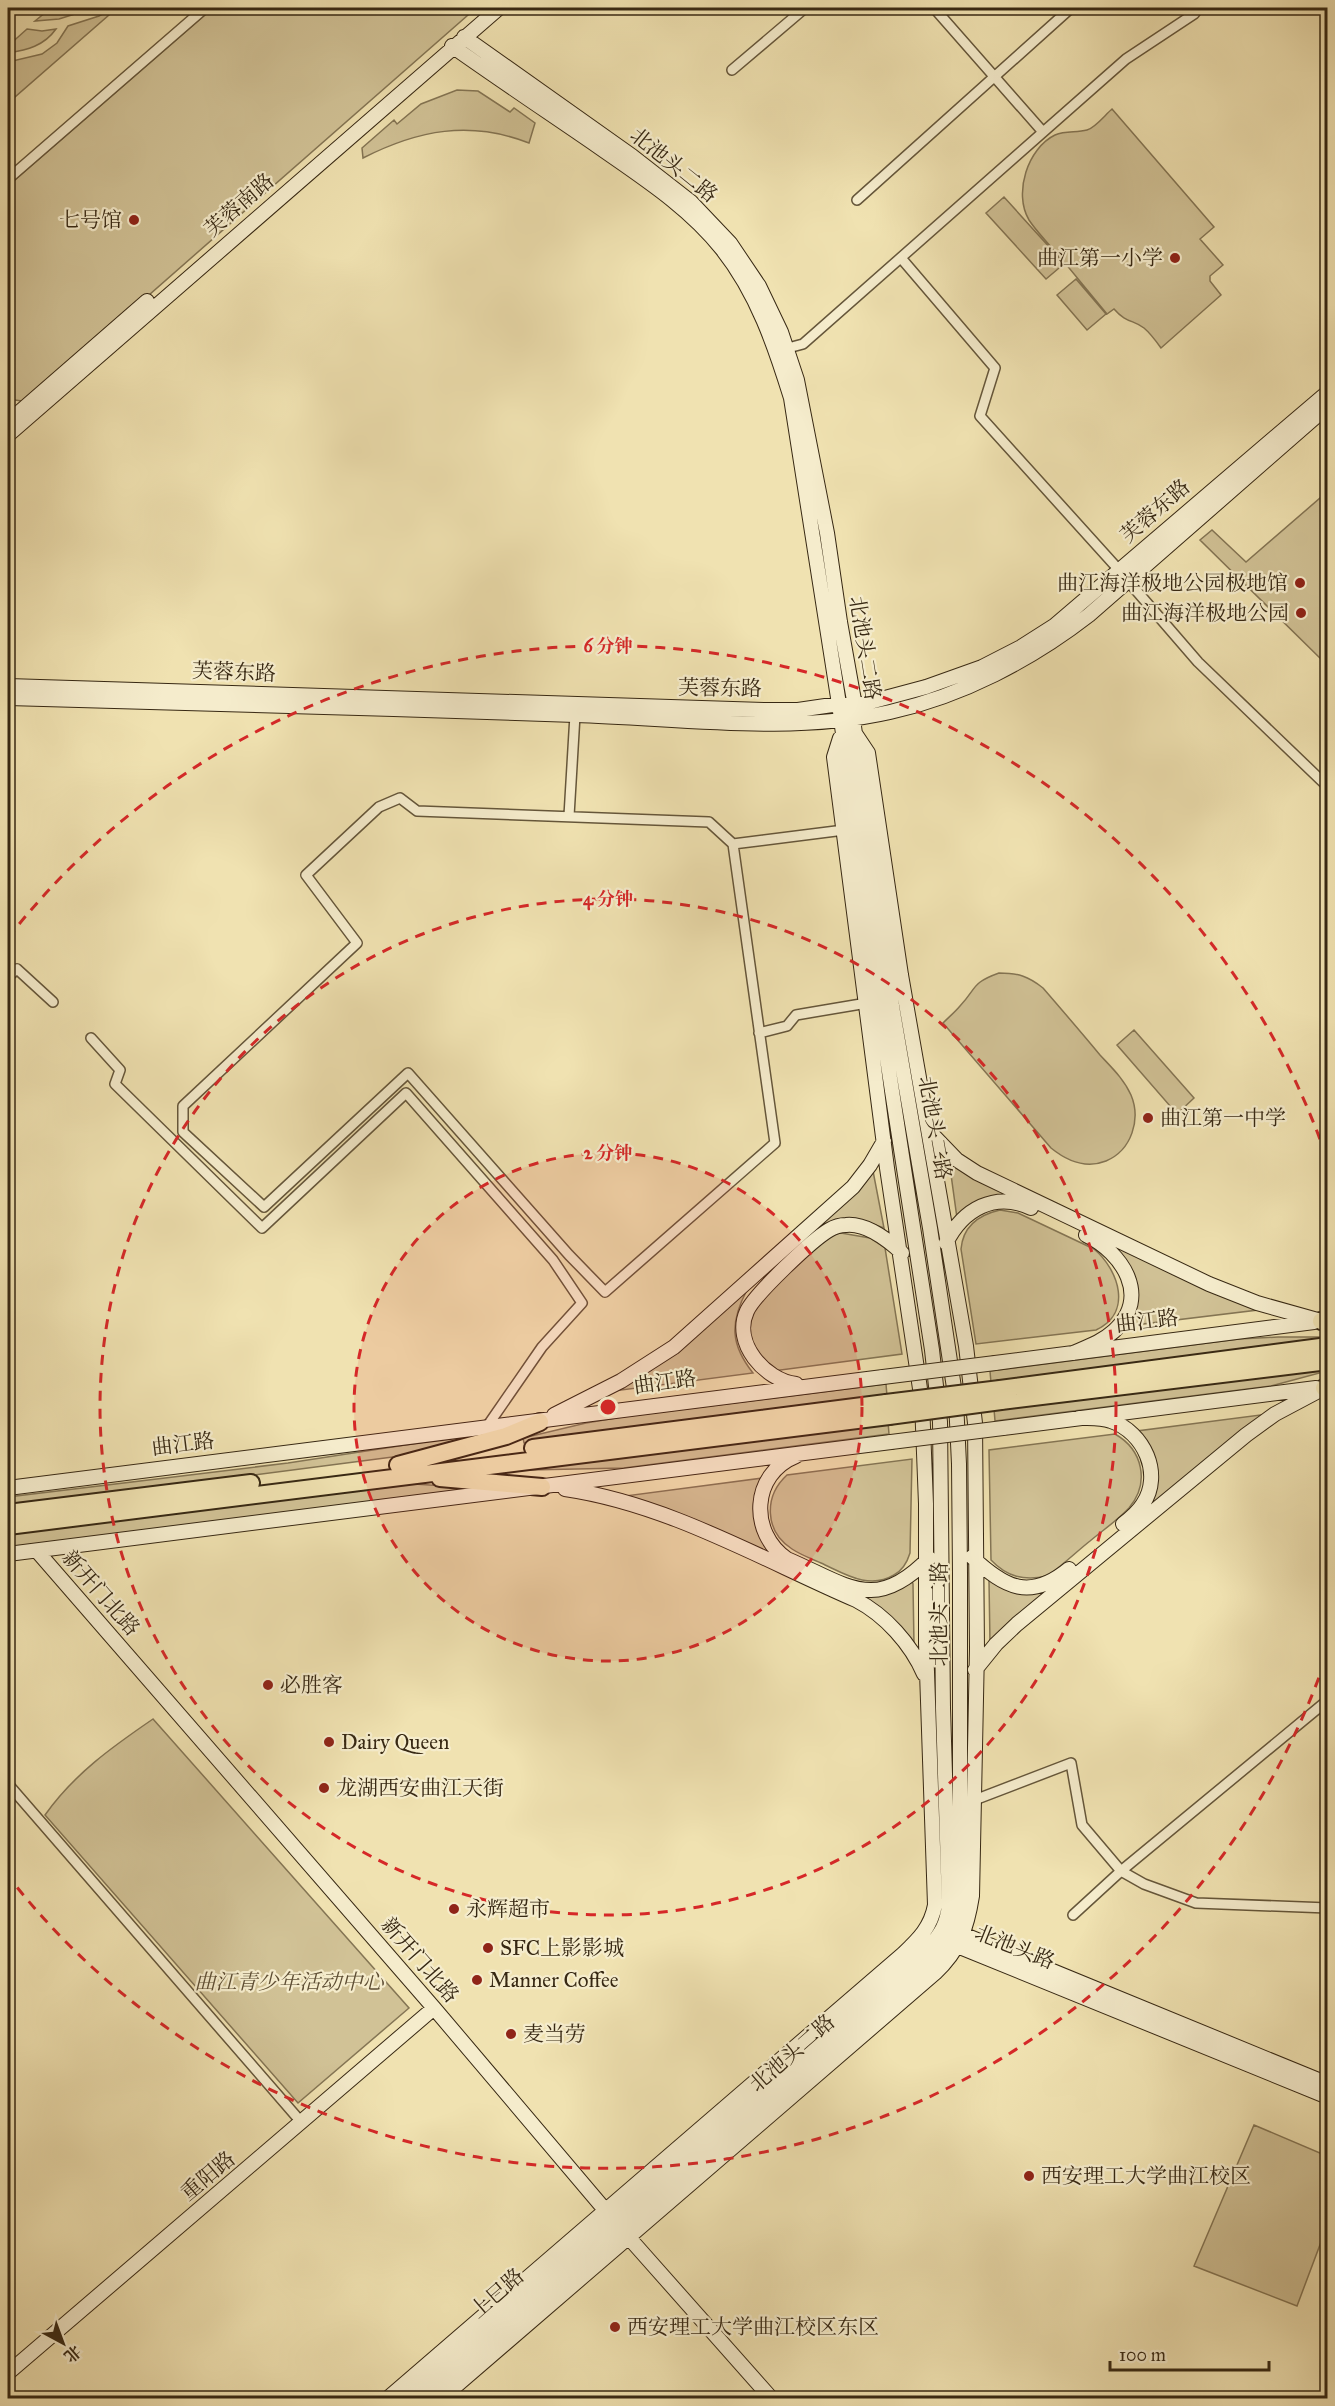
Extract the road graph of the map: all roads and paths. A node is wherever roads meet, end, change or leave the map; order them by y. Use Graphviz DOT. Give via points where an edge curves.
graph roads {
  1 [pos="205,8"];
  2 [pos="484,8"];
  3 [pos="499,8"];
  4 [pos="805,8"];
  5 [pos="934,8"];
  6 [pos="1071,8"];
  7 [pos="1199,8"];
  8 [pos="464,37"];
  9 [pos="452,46"];
  10 [pos="732,70"];
  11 [pos="993,76"];
  12 [pos="1043,132"];
  13 [pos="8,179"];
  14 [pos="857,200"];
  15 [pos="901,258"];
  16 [pos="788,348"];
  17 [pos="1328,392"];
  18 [pos="1328,406"];
  19 [pos="8,422"];
  20 [pos="8,435"];
  21 [pos="1124,575"];
  22 [pos="8,686"];
  23 [pos="8,698"];
  24 [pos="839,704"];
  25 [pos="575,715"];
  26 [pos="849,722"];
  27 [pos="1328,787"];
  28 [pos="569,816"];
  29 [pos="844,830"];
  30 [pos="733,844"];
  31 [pos="8,977"];
  32 [pos="53,1002"];
  33 [pos="867,1003"];
  34 [pos="759,1033"];
  35 [pos="91,1038"];
  36 [pos="907,1085"];
  37 [pos="893,1101"];
  38 [pos="929,1131"];
  39 [pos="884,1140"];
  40 [pos="948,1239"];
  41 [pos="900,1251"];
  42 [pos="937,1273"];
  43 [pos="921,1280"];
  44 [pos="1325,1321"];
  45 [pos="1328,1346"];
  46 [pos="1072,1353"];
  47 [pos="1328,1360"];
  48 [pos="813,1386"];
  49 [pos="1326,1387"];
  50 [pos="1000,1395"];
  51 [pos="1079,1418"];
  52 [pos="540,1422"];
  53 [pos="485,1429"];
  54 [pos="802,1454"];
  55 [pos="402,1470"];
  56 [pos="542,1487"];
  57 [pos="8,1488"];
  58 [pos="8,1513"];
  59 [pos="8,1526"];
  60 [pos="943,1530"];
  61 [pos="959,1530"];
  62 [pos="37,1551"];
  63 [pos="8,1554"];
  64 [pos="976,1561"];
  65 [pos="926,1562"];
  66 [pos="976,1669"];
  67 [pos="927,1681"];
  68 [pos="1328,1700"];
  69 [pos="960,1711"];
  70 [pos="944,1719"];
  71 [pos="8,1784"];
  72 [pos="972,1801"];
  73 [pos="1121,1871"];
  74 [pos="1328,1908"];
  75 [pos="1073,1916"];
  76 [pos="950,1935"];
  77 [pos="434,2008"];
  78 [pos="1328,2084"];
  79 [pos="1328,2097"];
  80 [pos="302,2123"];
  81 [pos="618,2224"];
  82 [pos="8,2373"];
  83 [pos="388,2398"];
  84 [pos="407,2398"];
  85 [pos="426,2398"];
  86 [pos="442,2398"];
  87 [pos="771,2398"];
  1 -- 13 [label="street"];
  2 -- 19 [label="main road, 芙蓉南路"];
  3 -- 8 [label="main road, 芙蓉南路"];
  4 -- 10 [label="street"];
  5 -- 11 [label="street"];
  6 -- 11 [label="street"];
  7 -- 12 [label="street" via="1126,58"];
  8 -- 9 [label="main road, 芙蓉南路"];
  8 -- 16 [label="main road, 北池头二路" via="691,202 730,243 759,286"];
  9 -- 20 [label="main road, 芙蓉南路"];
  9 -- 24 [label="main road, 北池头二路" via="680,207 722,249 756,302 791,398"];
  11 -- 12 [label="street"];
  11 -- 14 [label="street"];
  12 -- 15 [label="street"];
  15 -- 16 [label="street" via="802,344"];
  15 -- 21 [label="street" via="995,369 980,416"];
  16 -- 26 [label="main road, 北池头二路" via="827,533"];
  17 -- 21 [label="main road, 芙蓉东路"];
  18 -- 21 [label="main road, 芙蓉东路"];
  21 -- 26 [label="main road, 芙蓉东路" via="1054,626 992,662"];
  21 -- 27 [label="street" via="1198,662"];
  22 -- 24 [label="main road, 芙蓉东路" via="764,710"];
  23 -- 25 [label="main road, 芙蓉东路"];
  24 -- 26 [label="main road, 芙蓉东路"];
  25 -- 26 [label="main road, 芙蓉东路" via="767,723"];
  25 -- 28 [label="street"];
  26 -- 29 [label="main road" via="834,757"];
  26 -- 36 [label="main road, 北池头二路"];
  26 -- 37 [label="main road, 北池头二路"];
  26 -- 38 [label="main road" via="868,753"];
  28 -- 30 [label="street" via="709,822"];
  28 -- 34 [label="street" via="417,811 400,798 379,807 306,875 357,943 183,1106 183,1132 264,1207 408,1073 605,1292 775,1143"];
  29 -- 30 [label="street"];
  29 -- 33 [label="main road"];
  30 -- 34 [label="street"];
  31 -- 32 [label="street" via="17,969"];
  33 -- 34 [label="street" via="796,1015 787,1026"];
  33 -- 39 [label="main road"];
  35 -- 53 [label="street" via="120,1070 115,1084 262,1228 406,1093 553,1260 582,1303 542,1347"];
  36 -- 38 [label="main road"];
  36 -- 42 [label="main road, 北池头二路"];
  37 -- 39 [label="main road"];
  37 -- 43 [label="main road, 北池头二路"];
  38 -- 40 [label="main road"];
  38 -- 44 [label="main road" via="948,1152 977,1173 1209,1284 1257,1303"];
  39 -- 41 [label="main road"];
  39 -- 52 [label="main road" via="854,1186 674,1347 621,1381"];
  40 -- 42 [label="main road"];
  40 -- 46 [label="main road" via="978,1207 1013,1201 1110,1250 1127,1275 1129,1306 1112,1334"];
  40 -- 64 [label="main road" via="975,1424"];
  41 -- 43 [label="main road"];
  41 -- 48 [label="main road" via="862,1227 834,1227 747,1311 744,1328 756,1361 779,1380"];
  41 -- 65 [label="main road" via="922,1402"];
  42 -- 61 [label="main road, 北池头二路" via="956,1401"];
  43 -- 60 [label="main road, 北池头二路" via="940,1422"];
  44 -- 46 [label="main road, 曲江路"];
  45 -- 50 [label="highway"];
  46 -- 48 [label="main road, 曲江路, bridge"];
  47 -- 50 [label="highway"];
  48 -- 52 [label="main road, 曲江路"];
  49 -- 51 [label="main road"];
  49 -- 66 [label="main road" via="1260,1425 1214,1460 1017,1624"];
  50 -- 55 [label="highway, bridge"];
  51 -- 54 [label="main road, bridge"];
  51 -- 64 [label="main road" via="1110,1420 1140,1443 1151,1468 1151,1484 1144,1503 1059,1577 1041,1586 1010,1585"];
  52 -- 53 [label="main road, 曲江路"];
  52 -- 55 [label="highway"];
  53 -- 57 [label="main road, 曲江路"];
  54 -- 56 [label="main road"];
  54 -- 65 [label="main road" via="778,1468 759,1503 762,1526 770,1542 787,1559 870,1591 885,1590 902,1582"];
  55 -- 56 [label="highway"];
  55 -- 58 [label="highway"];
  55 -- 59 [label="highway"];
  56 -- 62 [label="main road"];
  56 -- 67 [label="main road" via="586,1492 651,1509 856,1599 895,1630 917,1659"];
  60 -- 65 [label="main road" via="937,1548"];
  60 -- 70 [label="main road, 北池头二路"];
  61 -- 64 [label="main road" via="963,1544"];
  61 -- 69 [label="main road, 北池头二路"];
  62 -- 63 [label="main road"];
  62 -- 77 [label="main road, 新开门北路"];
  64 -- 66 [label="main road"];
  65 -- 67 [label="main road"];
  66 -- 69 [label="main road"];
  66 -- 72 [label="main road"];
  67 -- 70 [label="main road"];
  67 -- 76 [label="main road" via="935,1905"];
  68 -- 73 [label="street"];
  69 -- 76 [label="main road, 北池头二路" via="960,1906"];
  70 -- 76 [label="main road, 北池头二路" via="949,1905 946,1923"];
  71 -- 80 [label="street"];
  72 -- 73 [label="street" via="1071,1764 1082,1825"];
  72 -- 76 [label="main road" via="972,1896"];
  73 -- 74 [label="street" via="1196,1903"];
  73 -- 75 [label="street"];
  76 -- 78 [label="main road, 北池头路"];
  76 -- 79 [label="main road, 北池头路"];
  76 -- 81 [label="main road, 北池头二路" via="936,1957"];
  76 -- 81 [label="main road" via="903,1954"];
  77 -- 80 [label="main road, 重阳路"];
  77 -- 81 [label="main road, 新开门北路"];
  80 -- 82 [label="main road, 重阳路"];
  81 -- 83 [label="main road"];
  81 -- 84 [label="main road, 上巳路"];
  81 -- 85 [label="main road, 上巳路"];
  81 -- 86 [label="main road"];
  81 -- 87 [label="main road, 新开门北路"];
}
